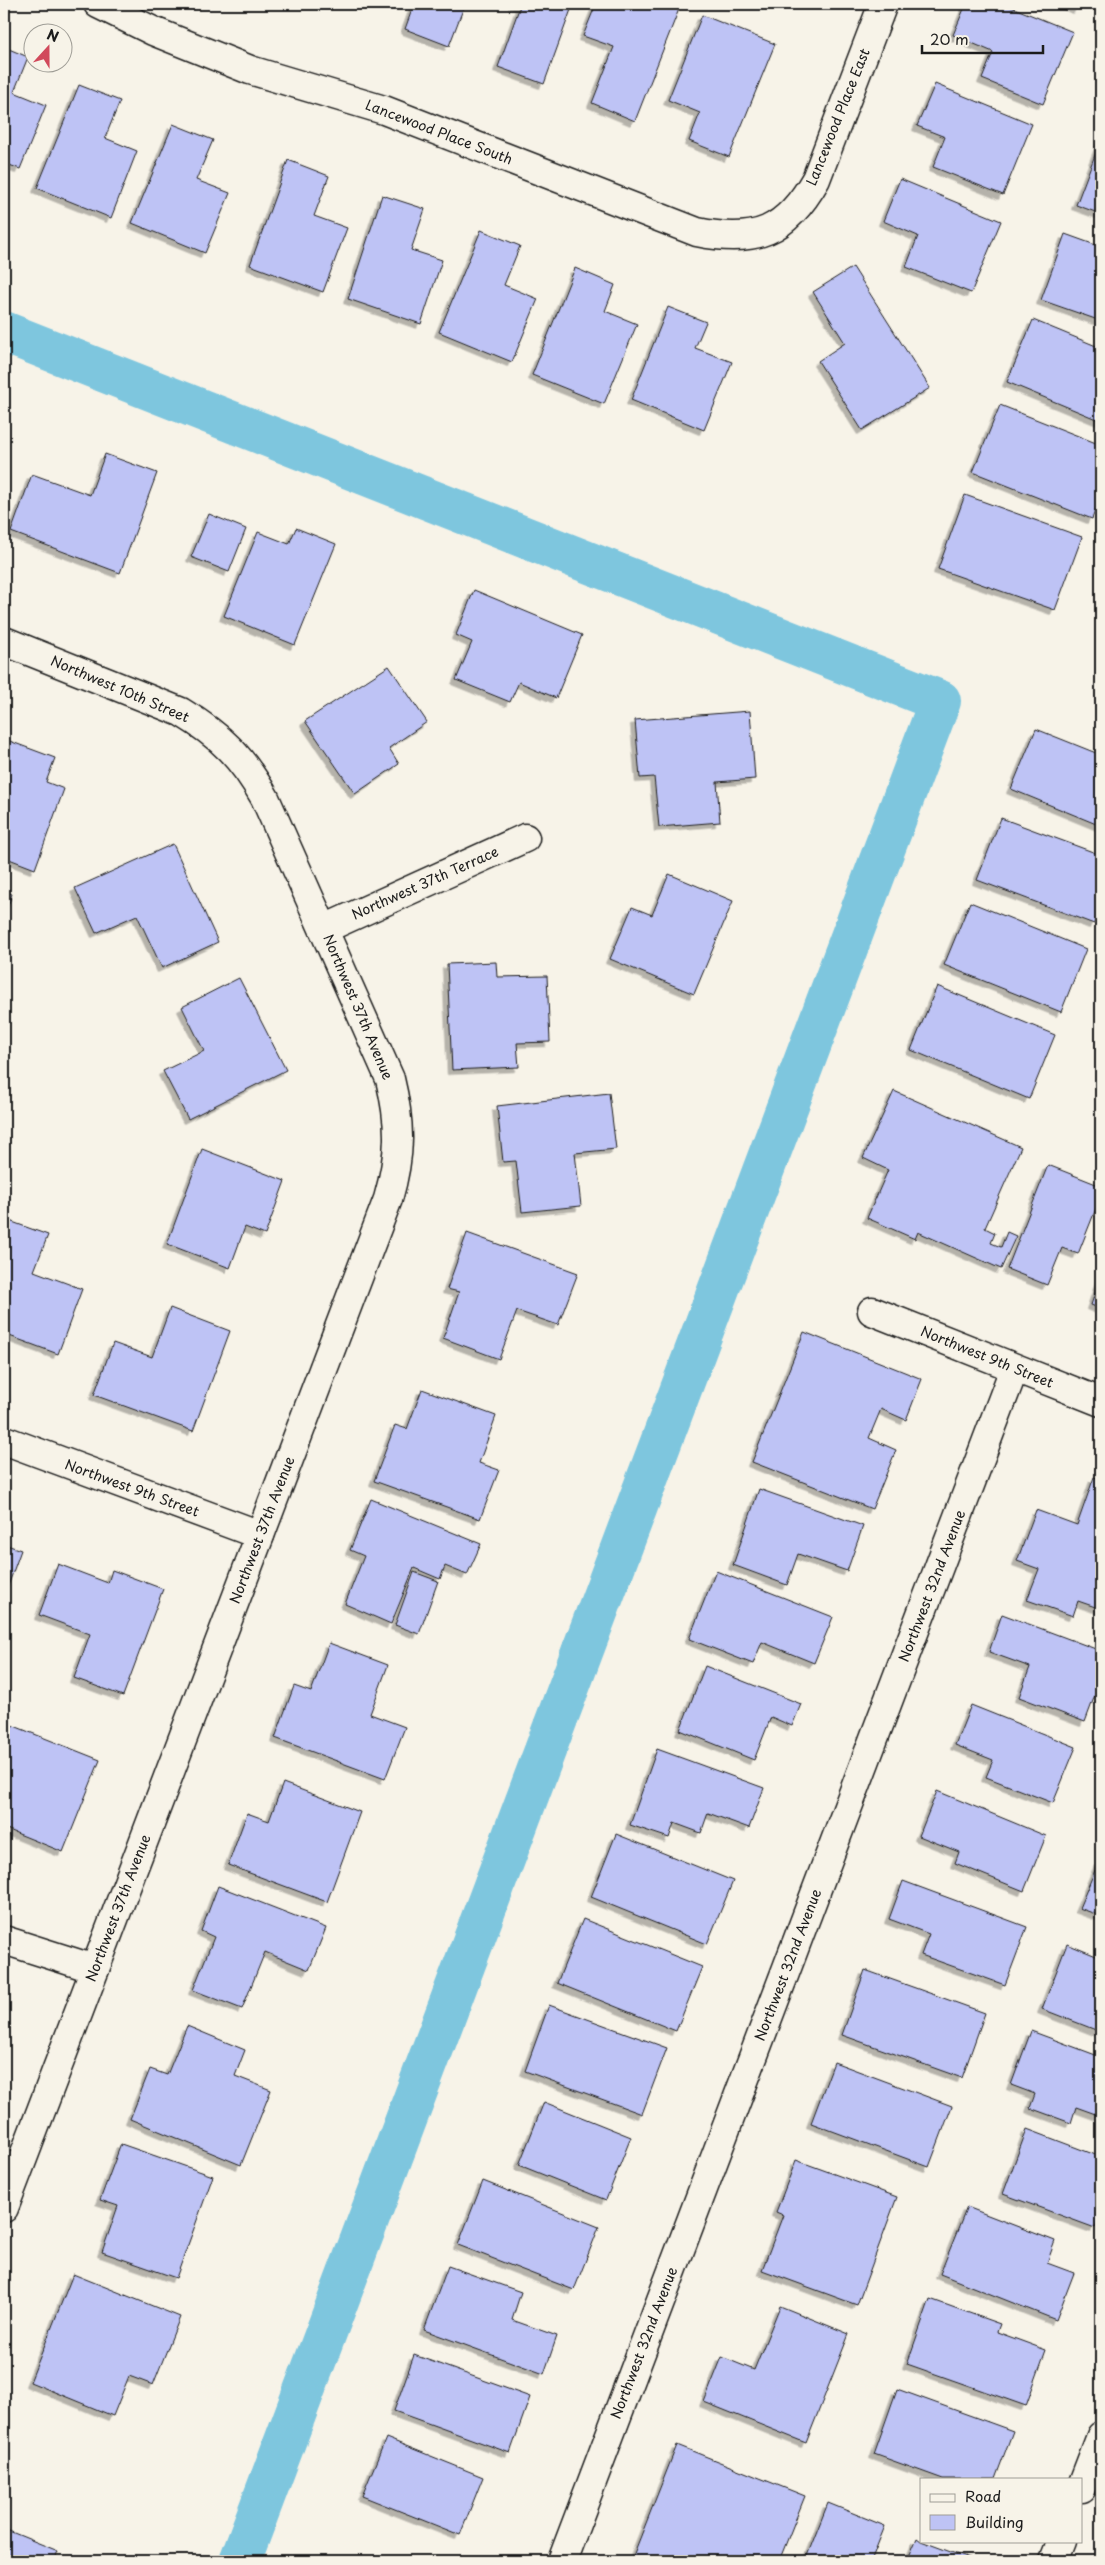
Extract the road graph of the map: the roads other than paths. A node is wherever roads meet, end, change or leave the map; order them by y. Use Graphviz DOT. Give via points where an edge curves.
graph roads {
  1 [pos="98,4"];
  2 [pos="883,4"];
  3 [pos="781,223"];
  4 [pos="4,641"];
  5 [pos="525,838"];
  6 [pos="288,851"];
  7 [pos="324,929"];
  8 [pos="872,1310"];
  9 [pos="1014,1368"];
  10 [pos="1101,1402"];
  11 [pos="4,1440"];
  12 [pos="260,1535"];
  13 [pos="4,1940"];
  14 [pos="95,1969"];
  15 [pos="4,2208"];
  16 [pos="1101,2436"];
  17 [pos="1082,2485"];
  18 [pos="1061,2542"];
  19 [pos="562,2561"];
  20 [pos="1053,2561"];
  1 -- 3 [label="street, Lancewood Place South" via="153,31 250,70 384,110 696,232 725,238 754,235"];
  2 -- 3 [label="street, Lancewood Place East" via="816,179 802,203"];
  4 -- 6 [label="street, Northwest 10th Street" via="181,712 208,728 231,747 250,771"];
  5 -- 7 [label="street, Northwest 37th Terrace"];
  6 -- 7 [label="street, Northwest 37th Avenue"];
  7 -- 12 [label="street, Northwest 37th Avenue" via="390,1079 400,1139 388,1199"];
  8 -- 9 [label="street, Northwest 9th Street"];
  9 -- 10 [label="street, Northwest 9th Street"];
  9 -- 19 [label="street, Northwest 32nd Avenue"];
  11 -- 12 [label="street, Northwest 9th Street"];
  12 -- 14 [label="street, Northwest 37th Avenue"];
  13 -- 14 [label="street"];
  14 -- 15 [label="street, Northwest 37th Avenue"];
  16 -- 17 [label="street"];
  18 -- 20 [label="street"];
}
